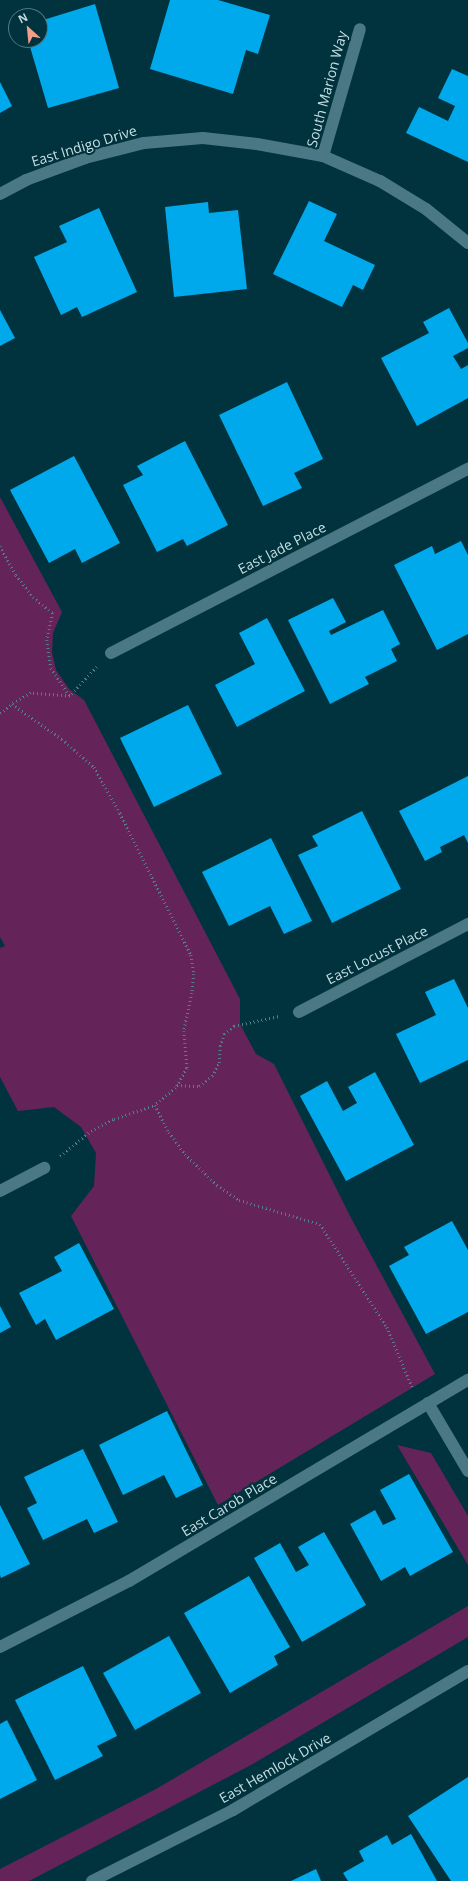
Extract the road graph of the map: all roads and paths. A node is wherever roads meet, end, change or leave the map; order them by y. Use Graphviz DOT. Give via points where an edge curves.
graph roads {
  1 [pos="360,29"];
  2 [pos="322,156"];
  3 [pos="0,194"];
  4 [pos="468,243"];
  5 [pos="468,469"];
  6 [pos="0,546"];
  7 [pos="111,653"];
  8 [pos="70,696"];
  9 [pos="12,704"];
  10 [pos="0,713"];
  11 [pos="468,924"];
  12 [pos="299,1012"];
  13 [pos="178,1085"];
  14 [pos="156,1105"];
  15 [pos="44,1168"];
  16 [pos="0,1191"];
  17 [pos="468,1380"];
  18 [pos="425,1405"];
  19 [pos="468,1471"];
  20 [pos="0,1647"];
  21 [pos="468,1671"];
  22 [pos="92,1881"];
  1 -- 2 [label="street, South Marion Way"];
  2 -- 3 [label="street, East Indigo Drive" via="257,144 203,138 144,143 85,158 26,180"];
  2 -- 4 [label="street, South Marion Way" via="380,181 426,209"];
  5 -- 7 [label="street, East Jade Place"];
  6 -- 8 [label="path" via="16,575 33,597 53,613 47,640 51,668"];
  7 -- 8 [label="path"];
  8 -- 9 [label="path" via="31,693"];
  9 -- 10 [label="path"];
  9 -- 13 [label="path" via="62,739 94,768 120,813 191,955 194,974 184,1031 187,1068"];
  11 -- 12 [label="street, East Locust Place"];
  12 -- 13 [label="path" via="234,1026 224,1034 219,1063 212,1076 199,1086"];
  13 -- 14 [label="path"];
  14 -- 15 [label="path" via="114,1119 90,1131"];
  14 -- 18 [label="path" via="169,1132 185,1154 217,1185 239,1200 272,1207 320,1224 387,1327"];
  15 -- 16 [label="street"];
  17 -- 18 [label="street, East Carob Place"];
  18 -- 19 [label="street"];
  18 -- 20 [label="street, East Carob Place" via="129,1581"];
  21 -- 22 [label="street, East Hemlock Drive" via="233,1810"];
}
